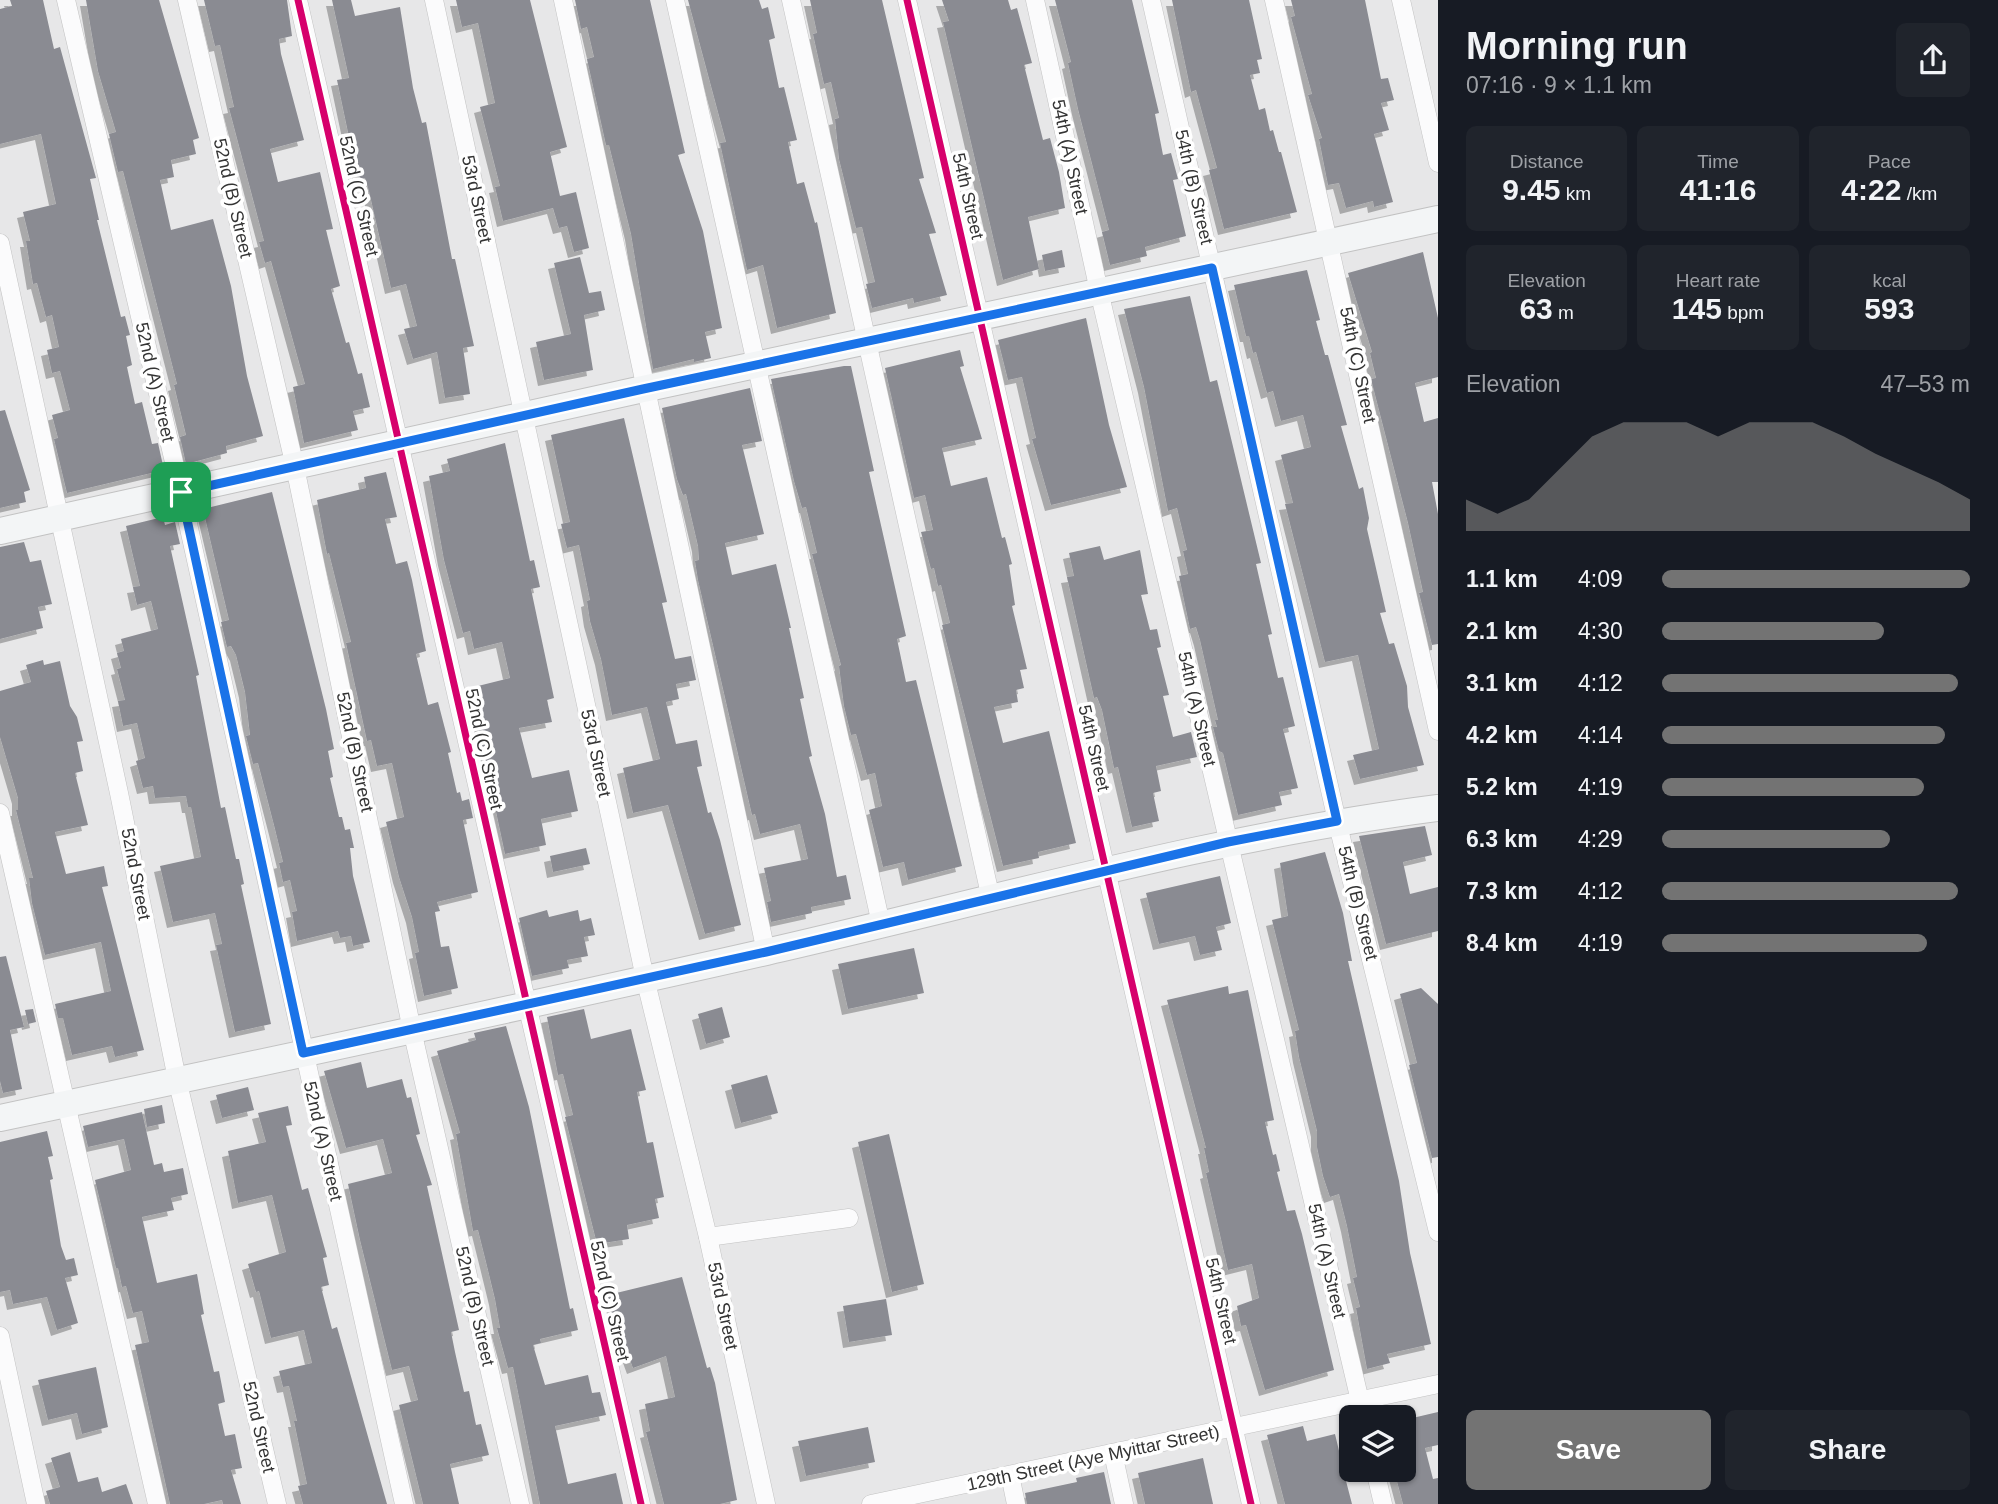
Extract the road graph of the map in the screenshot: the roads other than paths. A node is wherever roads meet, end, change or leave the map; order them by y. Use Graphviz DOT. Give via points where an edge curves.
graph roads {
  1 [pos="66,0"];
  2 [pos="187,0"];
  3 [pos="298,0"];
  4 [pos="434,0"];
  5 [pos="563,0"];
  6 [pos="675,0"];
  7 [pos="791,0"];
  8 [pos="907,0"];
  9 [pos="1035,0"];
  10 [pos="1151,0"];
  11 [pos="1275,0"];
  12 [pos="1401,0"];
  13 [pos="1438,163"];
  14 [pos="1438,219"];
  15 [pos="0,243"];
  16 [pos="1331,243"];
  17 [pos="1212,268"];
  18 [pos="1099,291"];
  19 [pos="979,317"];
  20 [pos="868,343"];
  21 [pos="758,364"];
  22 [pos="643,389"];
  23 [pos="522,416"];
  24 [pos="401,444"];
  25 [pos="295,467"];
  26 [pos="181,492"];
  27 [pos="61,518"];
  28 [pos="0,531"];
  29 [pos="1438,731"];
  30 [pos="1438,808"];
  31 [pos="0,813"];
  32 [pos="1337,821"];
  33 [pos="1228,842"];
  34 [pos="1107,873"];
  35 [pos="990,899"];
  36 [pos="881,924"];
  37 [pos="766,952"];
  38 [pos="645,978"];
  39 [pos="525,1005"];
  40 [pos="412,1030"];
  41 [pos="303,1053"];
  42 [pos="177,1079"];
  43 [pos="65,1104"];
  44 [pos="0,1118"];
  45 [pos="849,1218"];
  46 [pos="1438,1232"];
  47 [pos="708,1237"];
  48 [pos="0,1336"];
  49 [pos="1438,1384"];
  50 [pos="1361,1405"];
  51 [pos="1374,1405"];
  52 [pos="1339,1413"];
  53 [pos="1234,1429"];
  54 [pos="1113,1453"];
  55 [pos="1010,1475"];
  56 [pos="1378,1482"];
  57 [pos="896,1501"];
  58 [pos="36,1504"];
  59 [pos="157,1504"];
  60 [pos="277,1504"];
  61 [pos="404,1504"];
  62 [pos="520,1504"];
  63 [pos="641,1504"];
  64 [pos="766,1504"];
  65 [pos="871,1504"];
  66 [pos="1016,1504"];
  67 [pos="1125,1504"];
  68 [pos="1251,1504"];
  69 [pos="1383,1504"];
  1 -- 26 [label="street, 52nd (A) Street"];
  2 -- 25 [label="street, 52nd (B) Street"];
  3 -- 24 [label="street, 52nd (C) Street"];
  4 -- 23 [label="street, 53rd Street"];
  5 -- 22 [label="street"];
  6 -- 21 [label="street"];
  7 -- 20 [label="street"];
  8 -- 19 [label="street, 54th Street"];
  9 -- 18 [label="street, 54th (A) Street"];
  10 -- 17 [label="street, 54th (B) Street"];
  11 -- 16 [label="street, 54th (C) Street"];
  12 -- 13 [label="street"];
  14 -- 16 [label="street"];
  15 -- 27 [label="street, 52nd Street"];
  16 -- 17 [label="street"];
  16 -- 29 [label="street, 54th (C) Street"];
  17 -- 18 [label="street"];
  17 -- 32 [label="street, 54th (B) Street"];
  18 -- 19 [label="street"];
  18 -- 33 [label="street, 54th (A) Street"];
  19 -- 20 [label="street"];
  19 -- 34 [label="street, 54th Street"];
  20 -- 21 [label="street"];
  20 -- 35 [label="street"];
  21 -- 22 [label="street"];
  21 -- 36 [label="street"];
  22 -- 23 [label="street"];
  22 -- 37 [label="street"];
  23 -- 24 [label="street"];
  23 -- 38 [label="street, 53rd Street"];
  24 -- 25 [label="street"];
  24 -- 39 [label="street, 52nd (C) Street"];
  25 -- 26 [label="street"];
  25 -- 40 [label="street, 52nd (B) Street"];
  26 -- 27 [label="street"];
  26 -- 41 [label="street, 52nd (A) Street"];
  27 -- 28 [label="street"];
  27 -- 42 [label="street, 52nd Street"];
  30 -- 32 [label="street"];
  31 -- 43 [label="street"];
  32 -- 33 [label="street"];
  32 -- 46 [label="street, 54th (B) Street"];
  33 -- 34 [label="street"];
  33 -- 50 [label="street, 54th (A) Street"];
  34 -- 35 [label="street"];
  34 -- 53 [label="street, 54th Street"];
  35 -- 36 [label="street"];
  36 -- 37 [label="street"];
  37 -- 38 [label="street"];
  38 -- 39 [label="street"];
  38 -- 47 [label="street, 53rd Street"];
  39 -- 40 [label="street"];
  39 -- 63 [label="street, 52nd (C) Street"];
  40 -- 41 [label="street"];
  40 -- 62 [label="street, 52nd (B) Street"];
  41 -- 42 [label="street"];
  41 -- 61 [label="street, 52nd (A) Street"];
  42 -- 43 [label="street"];
  42 -- 60 [label="street, 52nd Street"];
  43 -- 44 [label="street"];
  43 -- 59 [label="street"];
  45 -- 47 [label="street"];
  47 -- 64 [label="street, 53rd Street"];
  48 -- 58 [label="street"];
  49 -- 51 [label="street, 129th Street (Aye Myittar Street)"];
  52 -- 53 [label="street, 129th Street (Aye Myittar Street)"];
  53 -- 54 [label="street, 129th Street (Aye Myittar Street)"];
  53 -- 68 [label="street, 54th Street"];
  54 -- 55 [label="street, 129th Street (Aye Myittar Street)"];
  54 -- 67 [label="street"];
  55 -- 57 [label="street, 129th Street (Aye Myittar Street)"];
  55 -- 66 [label="street"];
  56 -- 69 [label="street"];
  57 -- 65 [label="street, 129th Street (Aye Myittar Street)"];
}
